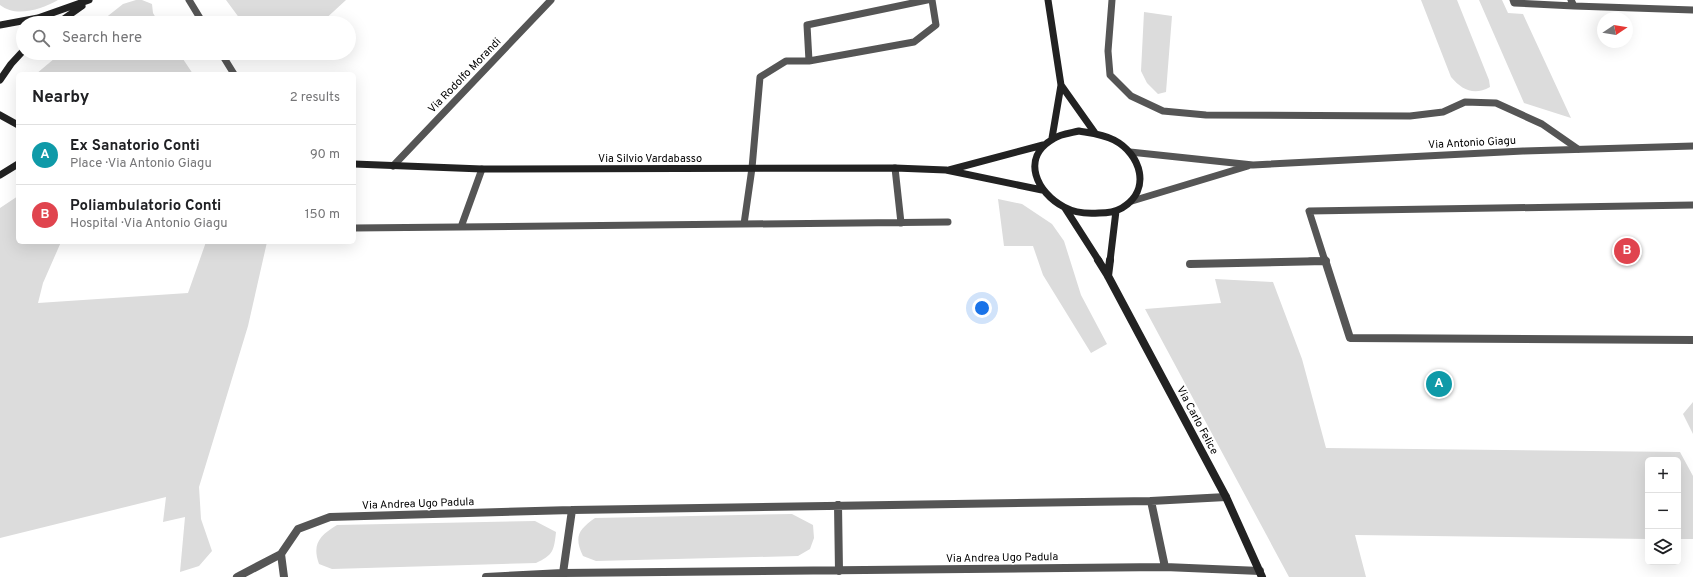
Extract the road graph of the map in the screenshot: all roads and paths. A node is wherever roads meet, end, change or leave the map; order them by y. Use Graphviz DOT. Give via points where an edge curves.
graph roads {
  1 [pos="89,0"];
  2 [pos="189,0"];
  3 [pos="551,0"];
  4 [pos="927,0"];
  5 [pos="932,0"];
  6 [pos="1048,0"];
  7 [pos="1112,0"];
  8 [pos="1513,0"];
  9 [pos="1573,3"];
  10 [pos="1693,10"];
  11 [pos="44,16"];
  12 [pos="67,16"];
  13 [pos="199,16"];
  14 [pos="16,22"];
  15 [pos="0,25"];
  16 [pos="16,59"];
  17 [pos="226,60"];
  18 [pos="809,61"];
  19 [pos="233,72"];
  20 [pos="0,80"];
  21 [pos="1061,85"];
  22 [pos="0,115"];
  23 [pos="16,124"];
  24 [pos="1095,133"];
  25 [pos="1052,138"];
  26 [pos="1043,145"];
  27 [pos="1693,146"];
  28 [pos="1578,149"];
  29 [pos="1130,152"];
  30 [pos="356,164"];
  31 [pos="16,165"];
  32 [pos="1253,165"];
  33 [pos="393,166"];
  34 [pos="752,168"];
  35 [pos="895,168"];
  36 [pos="482,169"];
  37 [pos="946,170"];
  38 [pos="0,175"];
  39 [pos="1042,190"];
  40 [pos="1132,201"];
  41 [pos="1693,205"];
  42 [pos="1065,208"];
  43 [pos="1116,211"];
  44 [pos="948,222"];
  45 [pos="901,223"];
  46 [pos="744,224"];
  47 [pos="460,227"];
  48 [pos="356,228"];
  49 [pos="1326,261"];
  50 [pos="1190,264"];
  51 [pos="1108,276"];
  52 [pos="1693,340"];
  53 [pos="1226,497"];
  54 [pos="1151,501"];
  55 [pos="838,505"];
  56 [pos="572,510"];
  57 [pos="281,554"];
  58 [pos="1165,567"];
  59 [pos="839,571"];
  60 [pos="563,573"];
  61 [pos="1261,574"];
  62 [pos="237,577"];
  63 [pos="284,577"];
  64 [pos="486,577"];
  1 -- 11 [label="main road"];
  1 -- 12 [label="main road"];
  2 -- 13 [label="street"];
  3 -- 33 [label="street, Via Rodolfo Morandi"];
  4 -- 18 [label="street" via="807,25"];
  5 -- 18 [label="street" via="936,25 914,42"];
  6 -- 21 [label="main road"];
  7 -- 28 [label="street" via="1108,51 1110,75 1131,96 1163,112 1206,115 1410,116 1443,112 1465,102 1496,103 1542,124"];
  8 -- 9 [label="street" via="1514,3"];
  9 -- 10 [label="street"];
  14 -- 15 [label="main road"];
  16 -- 20 [label="main road"];
  17 -- 19 [label="street"];
  18 -- 34 [label="street" via="786,61 760,77"];
  21 -- 24 [label="main road"];
  21 -- 25 [label="main road"];
  22 -- 23 [label="main road"];
  24 -- 25 [label="main road" via="1079,131"];
  24 -- 29 [label="main road" via="1120,144"];
  25 -- 26 [label="main road"];
  26 -- 37 [label="main road, Via Silvio Vardabasso"];
  26 -- 39 [label="main road" via="1036,155 1033,166 1035,178"];
  27 -- 28 [label="street, Via Antonio Giagu"];
  28 -- 32 [label="street, Via Antonio Giagu"];
  29 -- 32 [label="street, Via Antonio Giagu"];
  29 -- 40 [label="main road" via="1138,164 1141,177 1139,190"];
  30 -- 33 [label="main road, Via Silvio Vardabasso"];
  31 -- 38 [label="main road"];
  32 -- 40 [label="street, Via Antonio Giagu"];
  33 -- 36 [label="main road, Via Silvio Vardabasso"];
  34 -- 35 [label="main road, Via Silvio Vardabasso"];
  34 -- 36 [label="main road, Via Silvio Vardabasso"];
  34 -- 46 [label="street"];
  35 -- 37 [label="main road, Via Silvio Vardabasso"];
  35 -- 45 [label="street"];
  36 -- 47 [label="street"];
  37 -- 39 [label="main road, Via Silvio Vardabasso"];
  39 -- 42 [label="main road"];
  40 -- 43 [label="main road"];
  41 -- 49 [label="street" via="1309,211"];
  42 -- 43 [label="main road" via="1093,215"];
  42 -- 51 [label="main road, Via Carlo Felice"];
  43 -- 51 [label="main road"];
  44 -- 45 [label="street"];
  45 -- 46 [label="street"];
  46 -- 47 [label="street"];
  47 -- 48 [label="street"];
  49 -- 50 [label="street"];
  49 -- 52 [label="street" via="1350,338"];
  51 -- 53 [label="main road, Via Carlo Felice"];
  53 -- 54 [label="street, Via Andrea Ugo Padula"];
  53 -- 61 [label="main road, Via Carlo Felice"];
  54 -- 55 [label="street, Via Andrea Ugo Padula"];
  54 -- 58 [label="street"];
  55 -- 56 [label="street, Via Andrea Ugo Padula"];
  55 -- 59 [label="street"];
  56 -- 57 [label="street, Via Andrea Ugo Padula" via="330,518 298,529"];
  56 -- 60 [label="street"];
  57 -- 62 [label="street, Via Andrea Ugo Padula"];
  57 -- 63 [label="street"];
  58 -- 59 [label="street, Via Andrea Ugo Padula"];
  58 -- 61 [label="street, Via Andrea Ugo Padula"];
  59 -- 60 [label="street, Via Andrea Ugo Padula"];
  60 -- 64 [label="street, Via Andrea Ugo Padula"];
}
